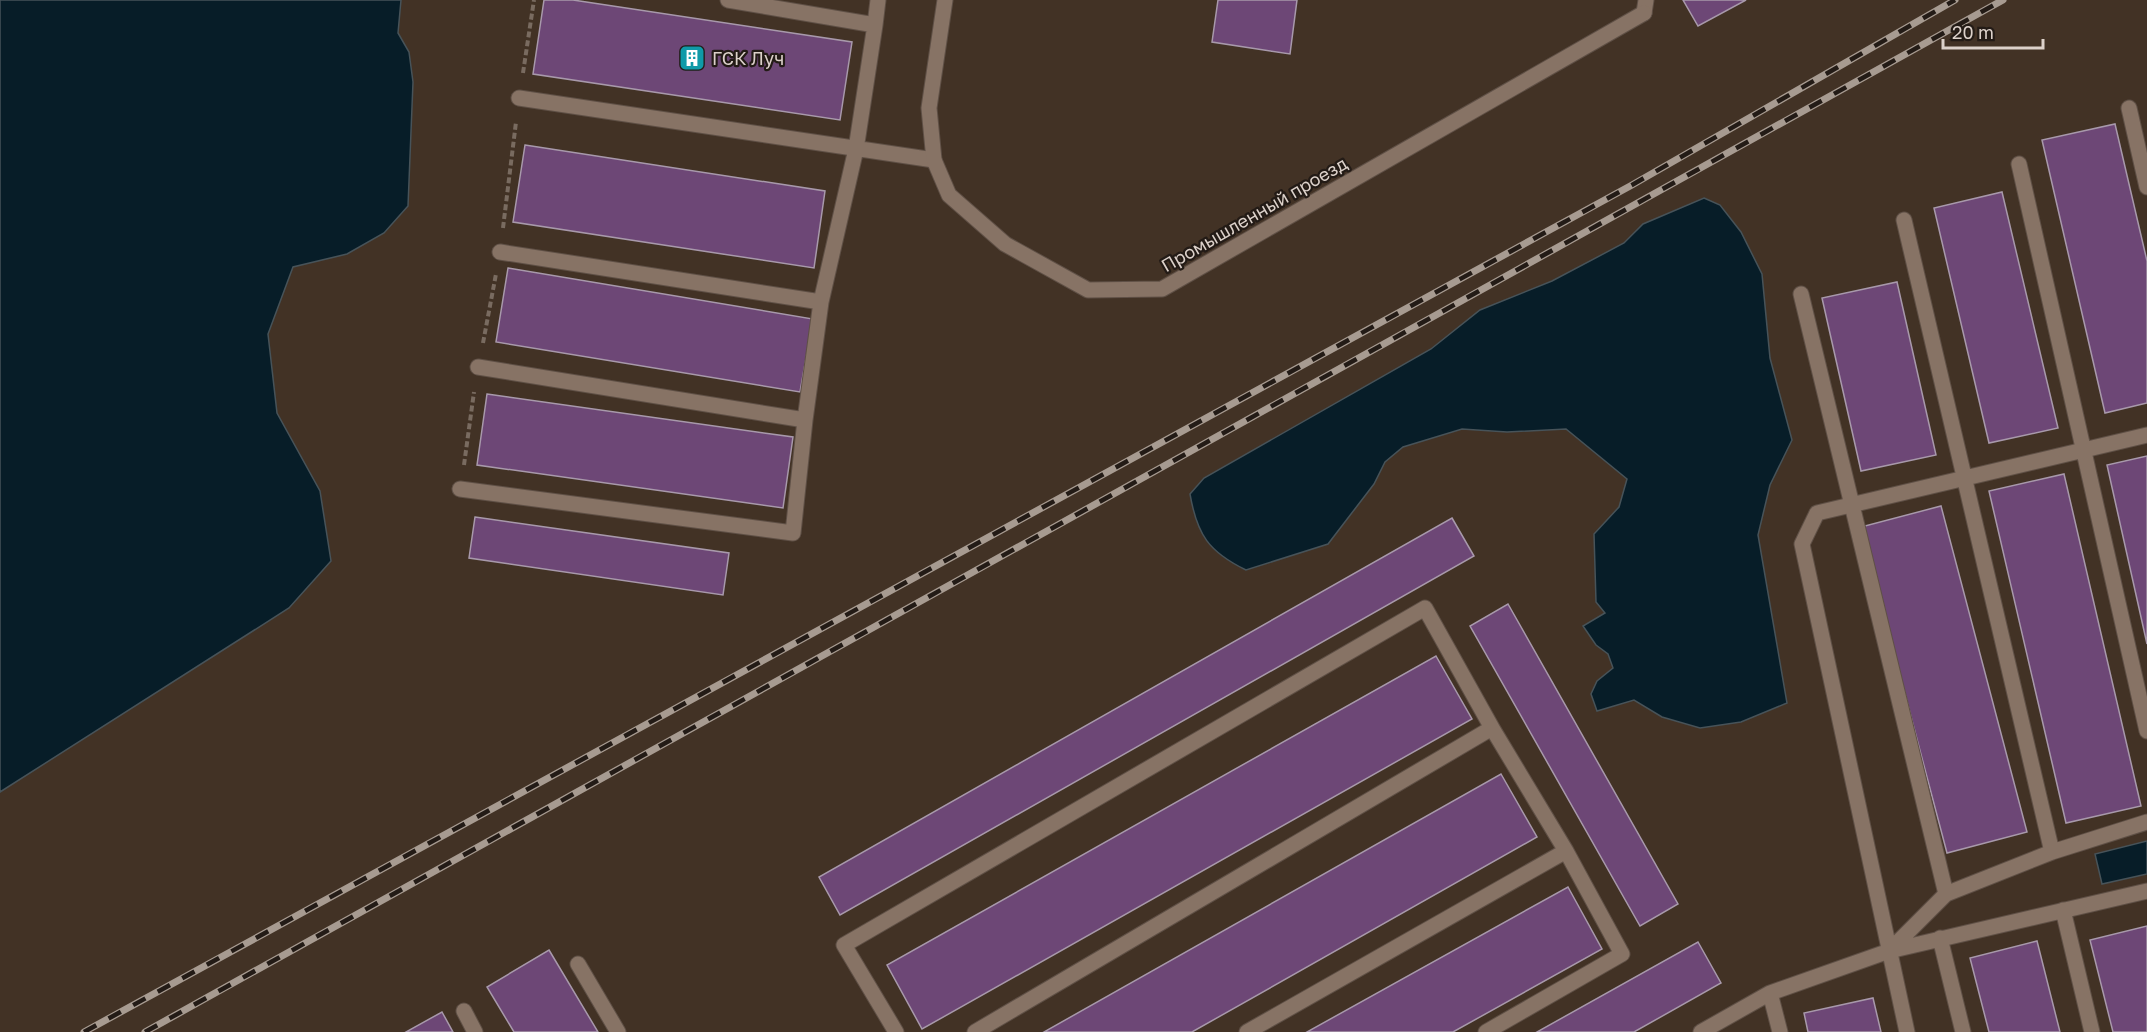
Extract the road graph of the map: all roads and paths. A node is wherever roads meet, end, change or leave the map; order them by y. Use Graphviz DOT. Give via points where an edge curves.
graph roads {
  1 [pos="728,0"];
  2 [pos="878,0"];
  3 [pos="945,0"];
  4 [pos="1645,6"];
  5 [pos="875,24"];
  6 [pos="519,98"];
  7 [pos="2129,108"];
  8 [pos="856,149"];
  9 [pos="934,160"];
  10 [pos="2019,164"];
  11 [pos="2147,187"];
  12 [pos="1904,220"];
  13 [pos="500,252"];
  14 [pos="1801,294"];
  15 [pos="820,302"];
  16 [pos="478,367"];
  17 [pos="805,420"];
  18 [pos="2147,435"];
  19 [pos="2084,450"];
  20 [pos="1965,478"];
  21 [pos="460,489"];
  22 [pos="1852,505"];
  23 [pos="1492,728"];
  24 [pos="2147,731"];
  25 [pos="2147,822"];
  26 [pos="1566,851"];
  27 [pos="2052,852"];
  28 [pos="2147,891"];
  29 [pos="1946,894"];
  30 [pos="2063,910"];
  31 [pos="1940,938"];
  32 [pos="1889,951"];
  33 [pos="578,964"];
  34 [pos="1770,993"];
  35 [pos="464,1011"];
  36 [pos="476,1032"];
  37 [pos="618,1032"];
  38 [pos="896,1032"];
  39 [pos="975,1032"];
  40 [pos="1247,1032"];
  41 [pos="1486,1032"];
  42 [pos="1701,1032"];
  43 [pos="1780,1032"];
  44 [pos="1907,1032"];
  45 [pos="1963,1032"];
  46 [pos="2092,1032"];
  1 -- 5 [label="street"];
  2 -- 5 [label="street"];
  3 -- 9 [label="street, Промышленный проезд" via="929,108"];
  4 -- 9 [label="street, Промышленный проезд" via="1162,289 1088,290 1005,244 949,195"];
  5 -- 8 [label="street"];
  6 -- 8 [label="street"];
  7 -- 11 [label="street"];
  8 -- 9 [label="street"];
  8 -- 15 [label="street"];
  10 -- 19 [label="street"];
  12 -- 20 [label="street"];
  13 -- 15 [label="street"];
  14 -- 22 [label="street"];
  15 -- 17 [label="street"];
  16 -- 17 [label="street"];
  17 -- 21 [label="street" via="793,533"];
  18 -- 19 [label="street"];
  19 -- 20 [label="street"];
  19 -- 24 [label="street"];
  20 -- 22 [label="street"];
  20 -- 27 [label="street"];
  22 -- 29 [label="street"];
  22 -- 32 [label="street" via="1817,513 1802,544"];
  23 -- 26 [label="street"];
  23 -- 38 [label="street" via="1425,608 844,945"];
  23 -- 39 [label="street"];
  25 -- 27 [label="street"];
  26 -- 40 [label="street"];
  26 -- 41 [label="street" via="1622,954"];
  27 -- 29 [label="street"];
  28 -- 30 [label="street"];
  29 -- 32 [label="street"];
  30 -- 31 [label="street"];
  30 -- 46 [label="street"];
  31 -- 32 [label="street"];
  31 -- 45 [label="street"];
  32 -- 34 [label="street"];
  32 -- 44 [label="street"];
  33 -- 37 [label="street"];
  34 -- 42 [label="street"];
  34 -- 43 [label="street"];
  35 -- 36 [label="street"];
}
